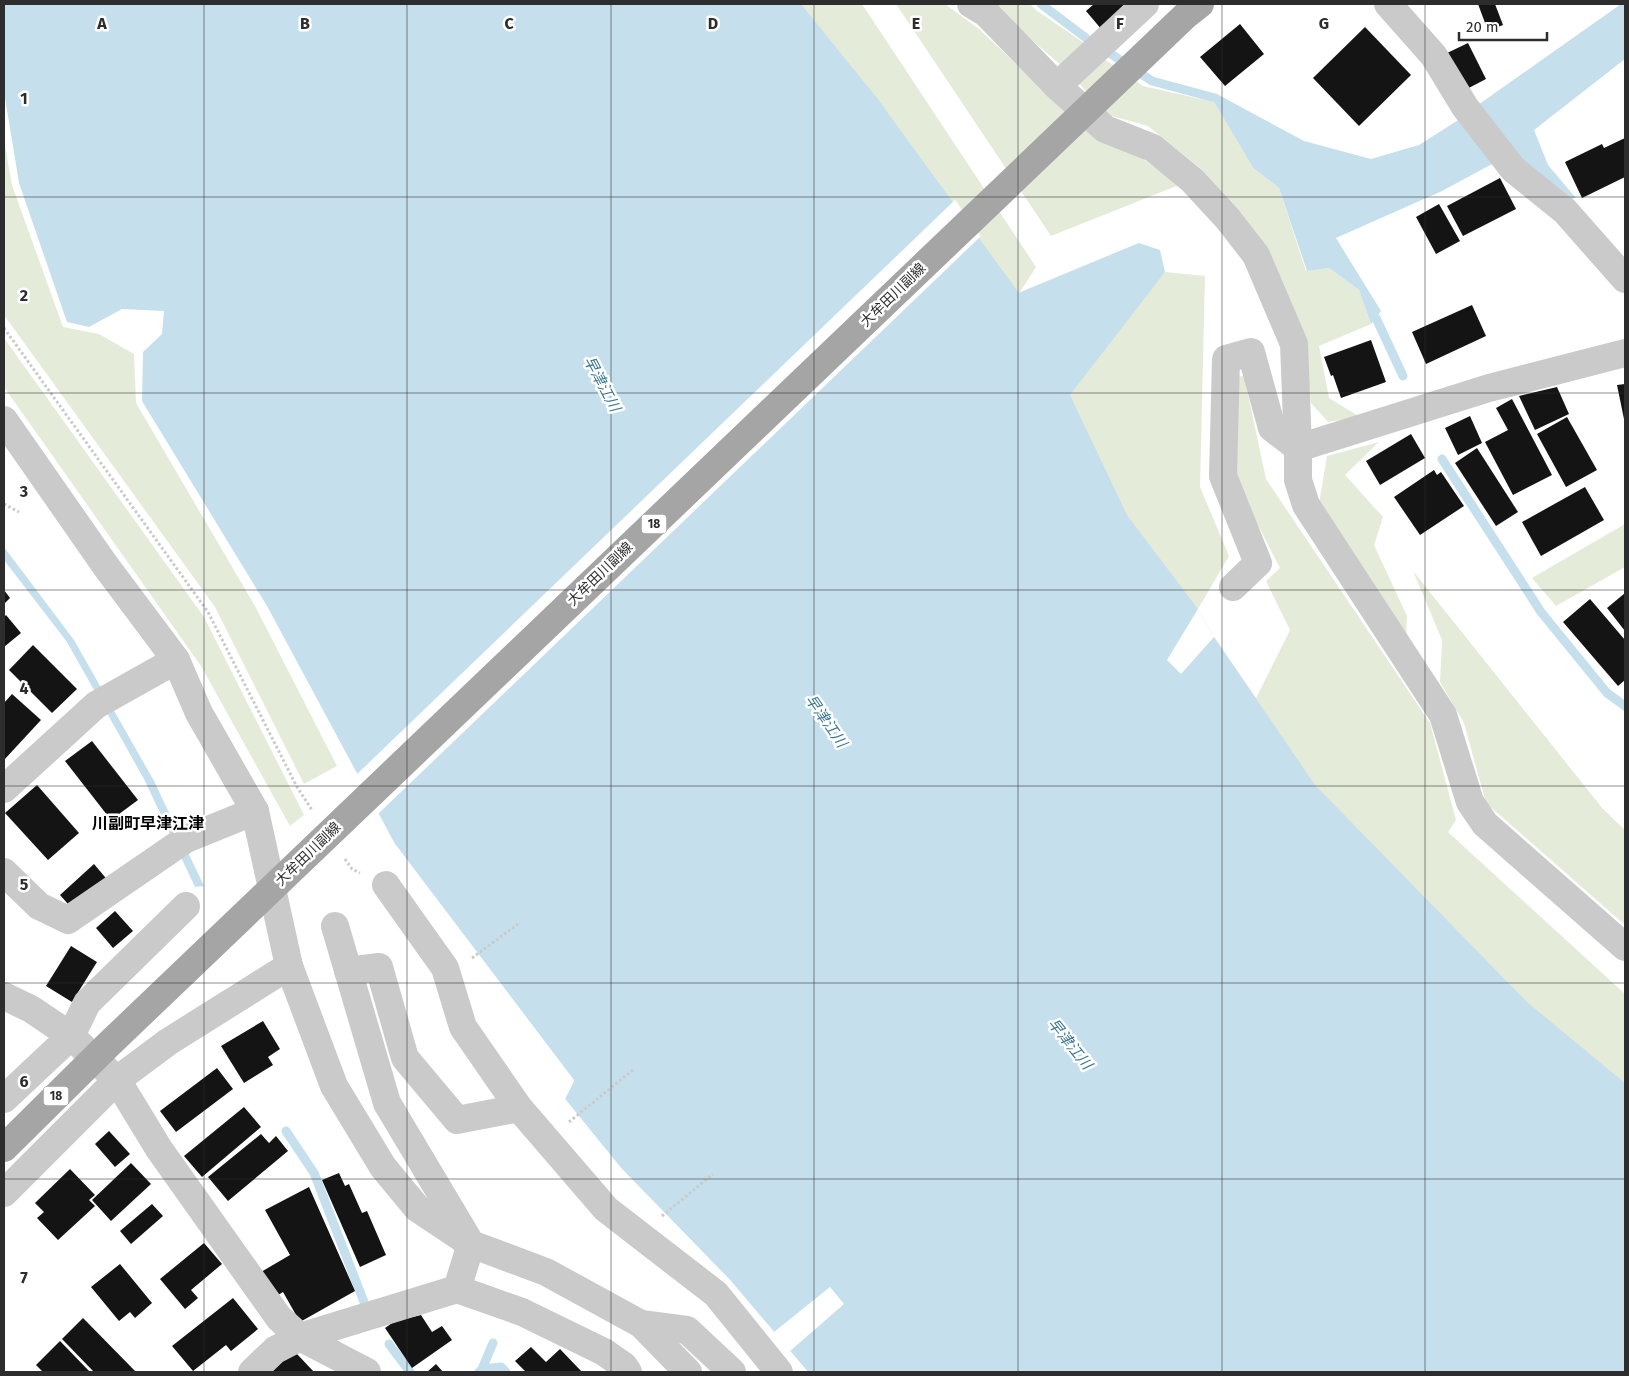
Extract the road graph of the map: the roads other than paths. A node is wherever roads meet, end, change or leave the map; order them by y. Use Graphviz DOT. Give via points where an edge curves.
graph roads {
  1 [pos="971,4"];
  2 [pos="1145,4"];
  3 [pos="1200,4"];
  4 [pos="1388,4"];
  5 [pos="1056,86"];
  6 [pos="1625,279"];
  7 [pos="1625,353"];
  8 [pos="4,420"];
  9 [pos="1298,448"];
  10 [pos="1233,587"];
  11 [pos="176,660"];
  12 [pos="4,789"];
  13 [pos="255,811"];
  14 [pos="4,872"];
  15 [pos="386,885"];
  16 [pos="186,906"];
  17 [pos="335,926"];
  18 [pos="1625,947"];
  19 [pos="289,966"];
  20 [pos="348,970"];
  21 [pos="4,996"];
  22 [pos="71,1036"];
  23 [pos="117,1080"];
  24 [pos="4,1099"];
  25 [pos="519,1108"];
  26 [pos="4,1148"];
  27 [pos="4,1193"];
  28 [pos="471,1244"];
  29 [pos="457,1289"];
  30 [pos="640,1324"];
  31 [pos="300,1337"];
  32 [pos="252,1372"];
  33 [pos="366,1372"];
  34 [pos="628,1372"];
  35 [pos="688,1372"];
  36 [pos="732,1372"];
  37 [pos="779,1372"];
  1 -- 5 [label="street" via="986,13"];
  2 -- 5 [label="street"];
  3 -- 26 [label="main road, 大牟田川副線 / 18, bridge" via="166,989"];
  4 -- 6 [label="street" via="1434,56 1465,107 1512,169 1565,210"];
  5 -- 9 [label="street" via="1105,129 1153,148 1192,180 1256,255 1294,344"];
  7 -- 9 [label="street" via="1489,388"];
  8 -- 11 [label="street"];
  9 -- 10 [label="street" via="1272,428 1251,352 1226,360 1223,476 1258,563"];
  9 -- 18 [label="street" via="1298,480 1306,505 1444,715 1470,802 1485,824"];
  11 -- 12 [label="street" via="104,700"];
  11 -- 13 [label="street" via="199,713"];
  13 -- 14 [label="street" via="179,843 68,920 39,906"];
  13 -- 19 [label="street"];
  15 -- 25 [label="street" via="445,968 463,1027"];
  16 -- 22 [label="street" via="87,1003"];
  17 -- 20 [label="street"];
  19 -- 23 [label="street" via="168,1042"];
  19 -- 28 [label="street" via="334,1086 382,1167 417,1208"];
  20 -- 25 [label="street" via="379,967 405,1058 457,1120"];
  20 -- 28 [label="street" via="387,1103"];
  21 -- 22 [label="street" via="31,1008"];
  22 -- 23 [label="street"];
  22 -- 24 [label="street"];
  23 -- 27 [label="street"];
  23 -- 31 [label="street" via="159,1149 279,1318"];
  25 -- 37 [label="street" via="606,1209 716,1294"];
  28 -- 29 [label="street"];
  28 -- 30 [label="street" via="546,1272"];
  29 -- 31 [label="street"];
  29 -- 34 [label="street" via="522,1312 596,1348"];
  30 -- 35 [label="street"];
  30 -- 36 [label="street" via="687,1330"];
  31 -- 32 [label="street" via="275,1350"];
  31 -- 33 [label="street"];
}
